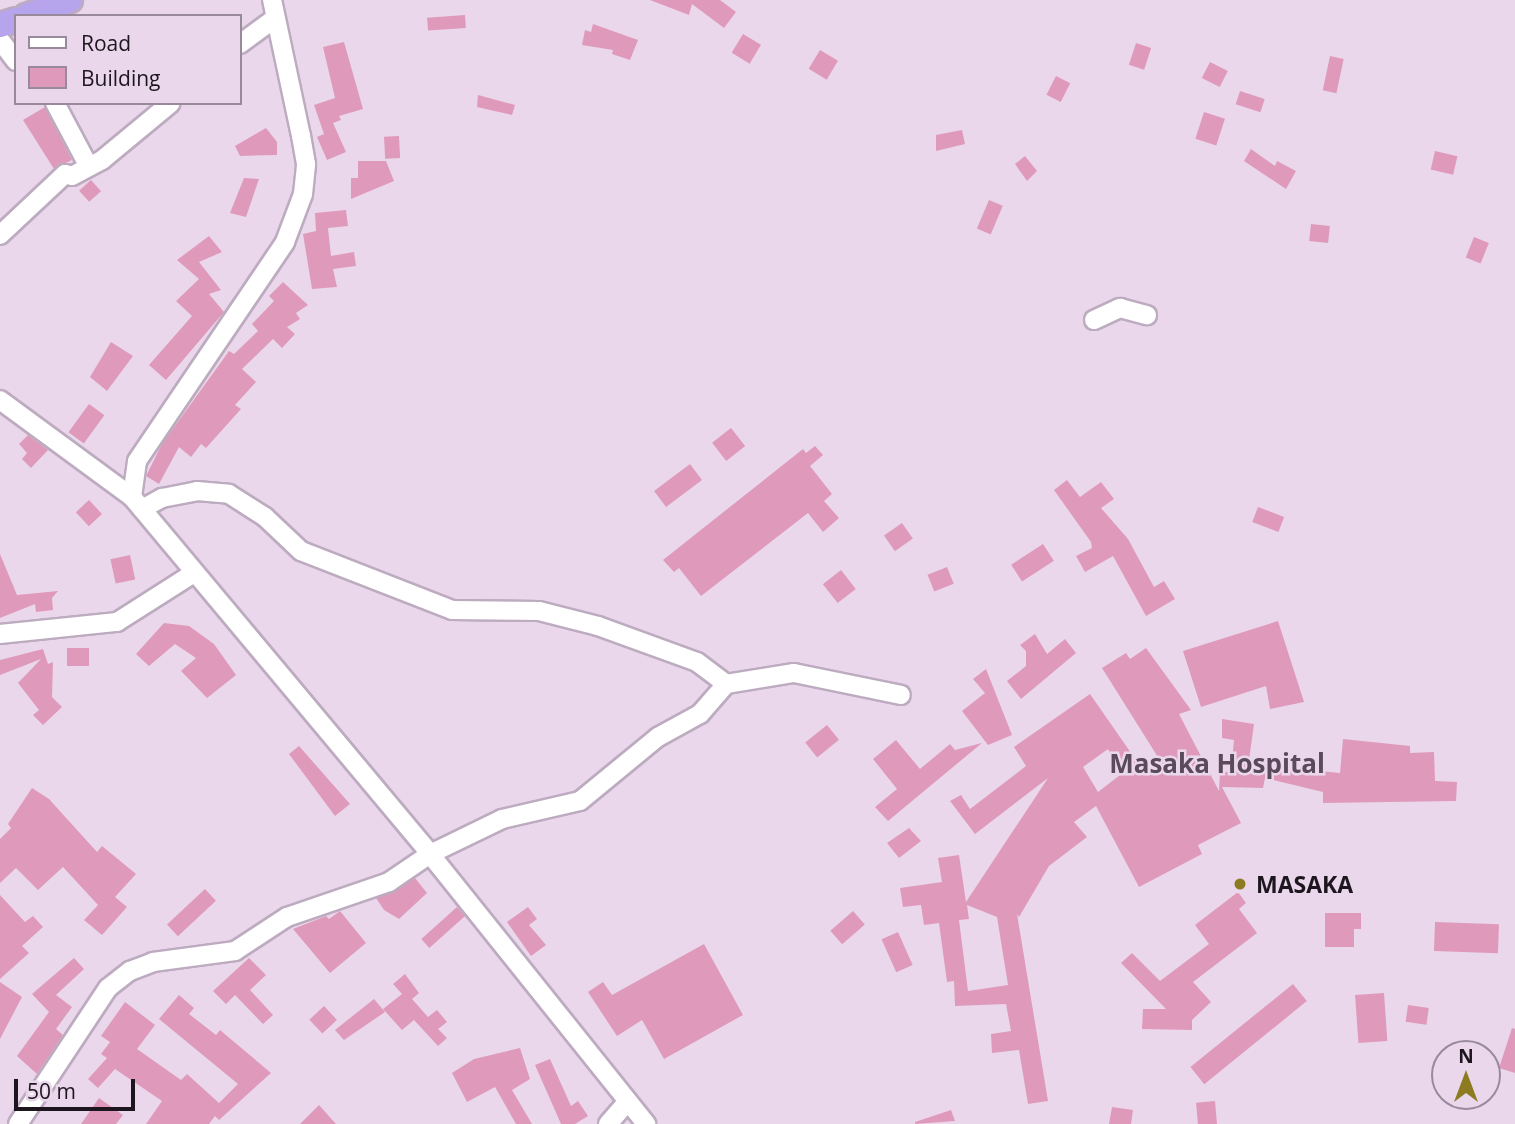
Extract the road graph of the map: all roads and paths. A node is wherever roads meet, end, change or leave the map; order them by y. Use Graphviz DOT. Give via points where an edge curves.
graph roads {
  1 [pos="70,0"];
  2 [pos="272,0"];
  3 [pos="32,14"];
  4 [pos="274,19"];
  5 [pos="0,40"];
  6 [pos="242,43"];
  7 [pos="14,58"];
  8 [pos="56,105"];
  9 [pos="169,105"];
  10 [pos="88,165"];
  11 [pos="0,235"];
  12 [pos="1147,315"];
  13 [pos="1094,320"];
  14 [pos="1,404"];
  15 [pos="138,461"];
  16 [pos="102,472"];
  17 [pos="137,503"];
  18 [pos="194,573"];
  19 [pos="0,634"];
  20 [pos="726,684"];
  21 [pos="901,695"];
  22 [pos="430,854"];
  23 [pos="628,1101"];
  24 [pos="18,1124"];
  25 [pos="608,1124"];
  26 [pos="646,1124"];
  1 -- 3 [label="highway"];
  2 -- 4 [label="street"];
  4 -- 6 [label="street"];
  4 -- 15 [label="street" via="291,73 306,164 295,219"];
  5 -- 7 [label="street"];
  8 -- 10 [label="street"];
  9 -- 10 [label="street" via="102,160"];
  10 -- 11 [label="street" via="72,176 65,174"];
  12 -- 13 [label="street" via="1120,309"];
  14 -- 16 [label="street"];
  15 -- 16 [label="street"];
  15 -- 17 [label="street"];
  16 -- 17 [label="street"];
  17 -- 18 [label="street"];
  17 -- 20 [label="street" via="197,491 229,494 265,517 301,551 452,610 538,611 598,626 697,662"];
  18 -- 19 [label="street" via="117,622"];
  18 -- 22 [label="street"];
  20 -- 21 [label="street" via="794,673"];
  20 -- 22 [label="street" via="700,714 659,737 580,802 502,818"];
  22 -- 23 [label="street"];
  22 -- 24 [label="street" via="388,883 287,917 235,951 153,962 130,971 108,988"];
  23 -- 25 [label="street"];
  23 -- 26 [label="street"];
}
